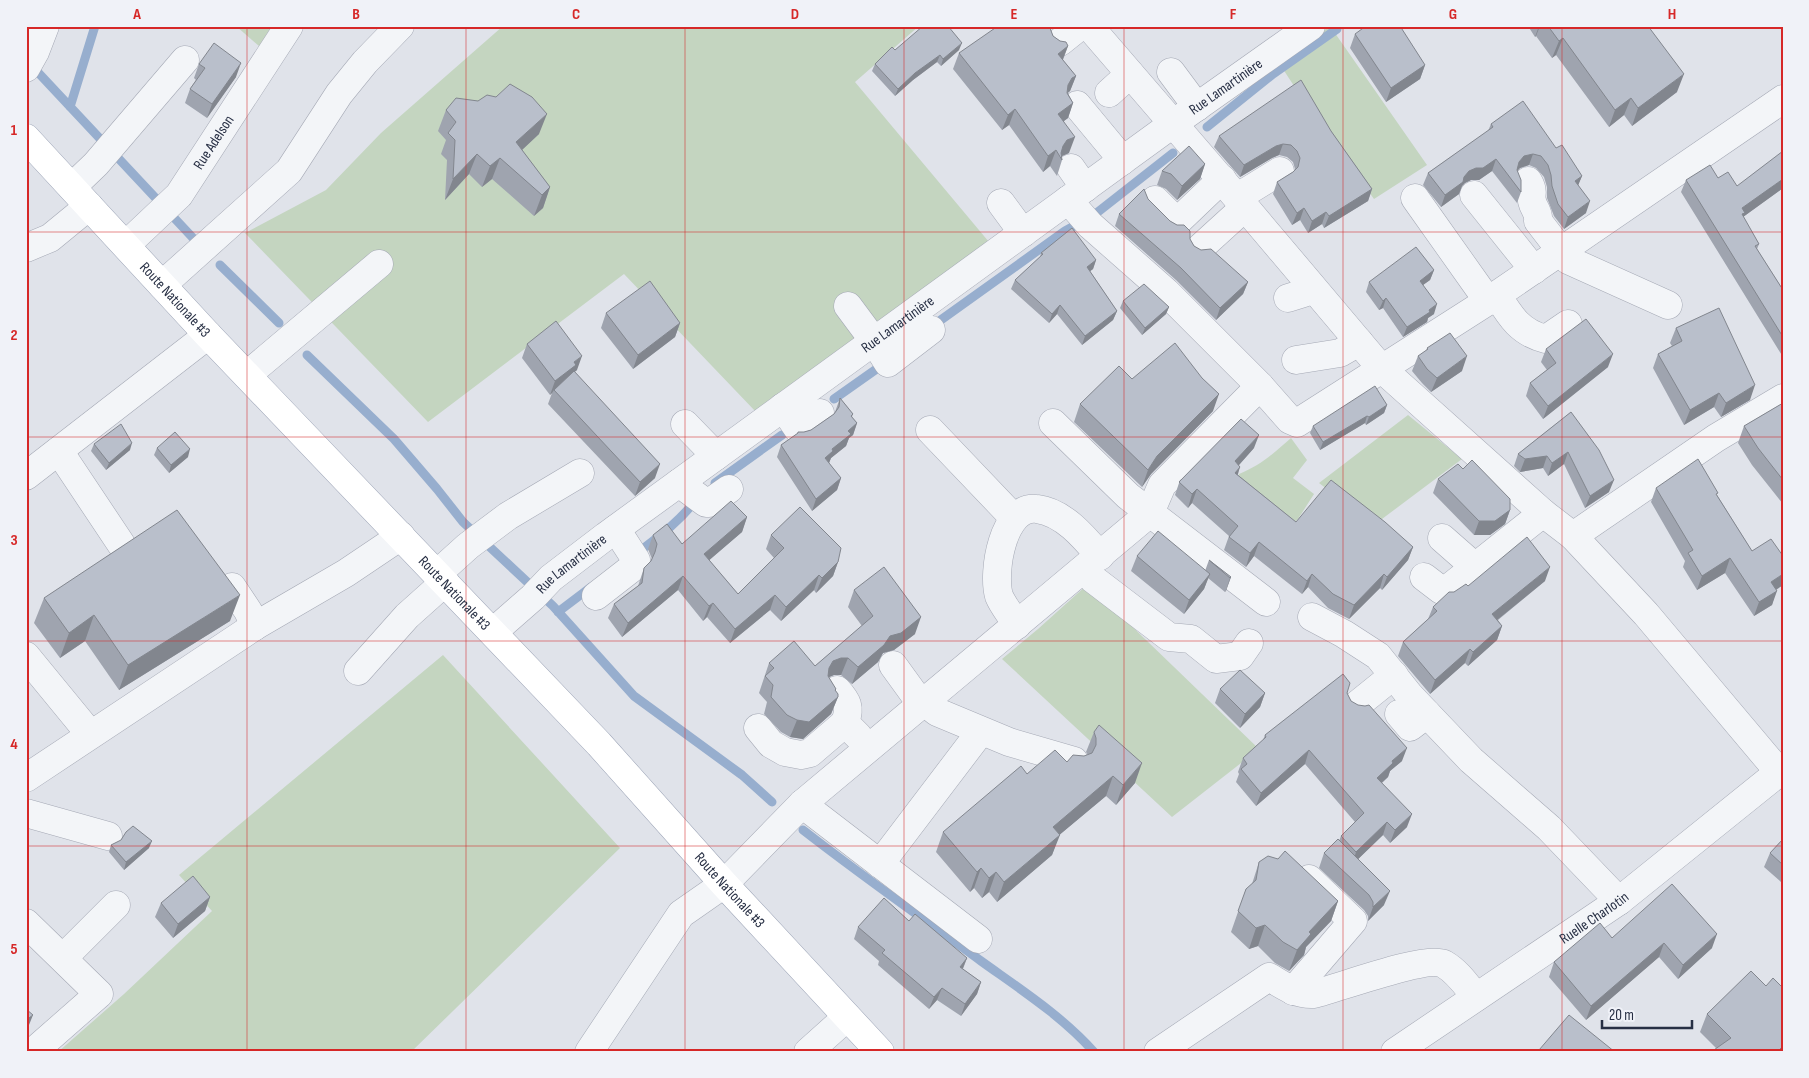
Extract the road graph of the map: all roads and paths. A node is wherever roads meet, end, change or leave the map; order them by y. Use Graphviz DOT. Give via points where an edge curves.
graph roads {
  1 [pos="289,26"];
  2 [pos="400,26"];
  3 [pos="1089,26"];
  4 [pos="1311,26"];
  5 [pos="185,60"];
  6 [pos="1171,72"];
  7 [pos="1130,74"];
  8 [pos="1109,93"];
  9 [pos="1783,100"];
  10 [pos="1077,105"];
  11 [pos="1197,107"];
  12 [pos="1174,124"];
  13 [pos="26,138"];
  14 [pos="1122,161"];
  15 [pos="1280,171"];
  16 [pos="1528,181"];
  17 [pos="1235,195"];
  18 [pos="1474,195"];
  19 [pos="80,196"];
  20 [pos="1415,198"];
  21 [pos="1079,199"];
  22 [pos="1156,200"];
  23 [pos="1001,203"];
  24 [pos="1023,233"];
  25 [pos="126,245"];
  26 [pos="1201,247"];
  27 [pos="26,248"];
  28 [pos="1560,251"];
  29 [pos="379,264"];
  30 [pos="1534,270"];
  31 [pos="162,285"];
  32 [pos="1311,286"];
  33 [pos="1288,298"];
  34 [pos="1492,298"];
  35 [pos="1668,305"];
  36 [pos="848,306"];
  37 [pos="1568,324"];
  38 [pos="932,330"];
  39 [pos="208,335"];
  40 [pos="874,341"];
  41 [pos="1359,342"];
  42 [pos="1296,360"];
  43 [pos="1381,368"];
  44 [pos="247,375"];
  45 [pos="1260,386"];
  46 [pos="1783,398"];
  47 [pos="783,407"];
  48 [pos="820,413"];
  49 [pos="1053,423"];
  50 [pos="685,424"];
  51 [pos="930,430"];
  52 [pos="58,452"];
  53 [pos="716,456"];
  54 [pos="580,472"];
  55 [pos="26,476"];
  56 [pos="729,489"];
  57 [pos="692,493"];
  58 [pos="1150,513"];
  59 [pos="1543,513"];
  60 [pos="1014,518"];
  61 [pos="402,536"];
  62 [pos="1573,536"];
  63 [pos="1442,538"];
  64 [pos="121,544"];
  65 [pos="627,546"];
  66 [pos="1092,563"];
  67 [pos="1475,567"];
  68 [pos="1424,577"];
  69 [pos="441,578"];
  70 [pos="232,586"];
  71 [pos="596,596"];
  72 [pos="1266,602"];
  73 [pos="1312,617"];
  74 [pos="1018,625"];
  75 [pos="255,626"];
  76 [pos="493,632"];
  77 [pos="1249,643"];
  78 [pos="26,656"];
  79 [pos="893,665"];
  80 [pos="1386,666"];
  81 [pos="358,671"];
  82 [pos="837,690"];
  83 [pos="924,702"];
  84 [pos="1358,704"];
  85 [pos="1399,714"];
  86 [pos="1427,714"];
  87 [pos="846,723"];
  88 [pos="758,728"];
  89 [pos="981,731"];
  90 [pos="90,734"];
  91 [pos="870,748"];
  92 [pos="1074,761"];
  93 [pos="1781,770"];
  94 [pos="26,778"];
  95 [pos="802,804"];
  96 [pos="26,813"];
  97 [pos="108,836"];
  98 [pos="1291,862"];
  99 [pos="880,864"];
  100 [pos="724,884"];
  101 [pos="1619,901"];
  102 [pos="116,905"];
  103 [pos="28,928"];
  104 [pos="978,939"];
  105 [pos="63,958"];
  106 [pos="1293,991"];
  107 [pos="1476,997"];
  108 [pos="847,1017"];
  109 [pos="33,1052"];
  110 [pos="589,1052"];
  111 [pos="808,1052"];
  112 [pos="880,1052"];
  113 [pos="1158,1052"];
  114 [pos="1394,1052"];
  1 -- 25 [label="street, Rue Adelson" via="179,195"];
  2 -- 31 [label="street" via="339,94 289,172"];
  3 -- 7 [label="street"];
  4 -- 11 [label="street, Rue Lamartinière"];
  5 -- 19 [label="street" via="96,164"];
  6 -- 11 [label="street"];
  7 -- 8 [label="street"];
  7 -- 12 [label="street"];
  9 -- 28 [label="street"];
  10 -- 14 [label="street"];
  11 -- 12 [label="street, Rue Lamartinière"];
  12 -- 14 [label="street, Rue Lamartinière"];
  12 -- 17 [label="street"];
  13 -- 19 [label="main road, Route Nationale #3"];
  14 -- 21 [label="street, Rue Lamartinière"];
  15 -- 17 [label="street" via="1246,192"];
  16 -- 28 [label="street" via="1533,189 1532,201 1539,214 1538,221"];
  17 -- 22 [label="street" via="1177,222"];
  17 -- 26 [label="street"];
  17 -- 32 [label="street"];
  18 -- 30 [label="street"];
  19 -- 25 [label="main road, Route Nationale #3"];
  19 -- 27 [label="street" via="50,238"];
  20 -- 34 [label="street"];
  21 -- 24 [label="street, Rue Lamartinière"];
  21 -- 45 [label="street"];
  23 -- 24 [label="street"];
  24 -- 40 [label="street, Rue Lamartinière"];
  25 -- 31 [label="main road, Route Nationale #3"];
  28 -- 30 [label="street"];
  28 -- 35 [label="street" via="1568,260"];
  29 -- 44 [label="street"];
  30 -- 34 [label="street"];
  31 -- 39 [label="main road, Route Nationale #3"];
  32 -- 33 [label="street" via="1304,293"];
  32 -- 41 [label="street"];
  34 -- 37 [label="street" via="1534,336 1546,339"];
  34 -- 43 [label="street"];
  36 -- 40 [label="street"];
  38 -- 40 [label="street" via="888,363"];
  39 -- 44 [label="main road, Route Nationale #3"];
  39 -- 52 [label="street"];
  40 -- 47 [label="street, Rue Lamartinière"];
  41 -- 42 [label="street" via="1340,353"];
  41 -- 43 [label="street"];
  43 -- 45 [label="street" via="1296,423"];
  43 -- 59 [label="street"];
  44 -- 61 [label="main road, Route Nationale #3"];
  45 -- 58 [label="street" via="1162,485"];
  46 -- 62 [label="street" via="1716,438"];
  47 -- 48 [label="street" via="798,429"];
  47 -- 53 [label="street, Rue Lamartinière"];
  49 -- 58 [label="street" via="1128,496"];
  50 -- 53 [label="street"];
  51 -- 60 [label="street"];
  52 -- 55 [label="street"];
  52 -- 64 [label="street"];
  53 -- 57 [label="street, Rue Lamartinière"];
  54 -- 69 [label="street" via="508,516 468,546"];
  56 -- 57 [label="street" via="709,503"];
  57 -- 65 [label="street, Rue Lamartinière"];
  58 -- 66 [label="street"];
  58 -- 72 [label="street"];
  59 -- 62 [label="street"];
  59 -- 67 [label="street"];
  60 -- 66 [label="street" via="1021,511 1036,508 1058,517 1077,531"];
  60 -- 74 [label="street" via="1000,547 998,589"];
  61 -- 69 [label="main road, Route Nationale #3"];
  61 -- 75 [label="street"];
  62 -- 93 [label="street" via="1646,614"];
  63 -- 67 [label="street"];
  65 -- 71 [label="street" via="632,568"];
  65 -- 76 [label="street, Rue Lamartinière" via="542,587"];
  66 -- 74 [label="street"];
  66 -- 77 [label="street" via="1093,579 1169,637 1191,639 1216,659 1240,656"];
  67 -- 68 [label="street" via="1445,591"];
  69 -- 76 [label="main road, Route Nationale #3"];
  69 -- 81 [label="street"];
  70 -- 75 [label="street"];
  73 -- 80 [label="street" via="1344,634"];
  74 -- 83 [label="street"];
  75 -- 90 [label="street"];
  76 -- 100 [label="main road, Route Nationale #3"];
  78 -- 90 [label="street"];
  79 -- 83 [label="street" via="914,694"];
  80 -- 84 [label="street"];
  80 -- 86 [label="street"];
  82 -- 87 [label="street" via="846,700"];
  83 -- 89 [label="street" via="937,712"];
  83 -- 91 [label="street"];
  85 -- 86 [label="street" via="1410,727"];
  86 -- 101 [label="street" via="1472,760 1549,828"];
  87 -- 88 [label="street" via="810,754 785,752 771,744"];
  87 -- 91 [label="street"];
  89 -- 92 [label="street"];
  89 -- 99 [label="street"];
  90 -- 94 [label="street"];
  91 -- 95 [label="street"];
  93 -- 101 [label="street, Ruelle Charlotin"];
  95 -- 99 [label="street"];
  95 -- 100 [label="street"];
  96 -- 97 [label="street"];
  98 -- 106 [label="street" via="1353,921"];
  99 -- 104 [label="street"];
  100 -- 108 [label="main road, Route Nationale #3"];
  100 -- 110 [label="street" via="681,914"];
  101 -- 107 [label="street, Ruelle Charlotin"];
  102 -- 105 [label="street"];
  103 -- 105 [label="street"];
  105 -- 109 [label="street" via="99,994"];
  106 -- 107 [label="street" via="1314,994 1416,964 1443,963 1459,975"];
  106 -- 113 [label="street" via="1269,977"];
  107 -- 114 [label="street, Ruelle Charlotin"];
  108 -- 111 [label="street"];
  108 -- 112 [label="main road, Route Nationale #3"];
}
